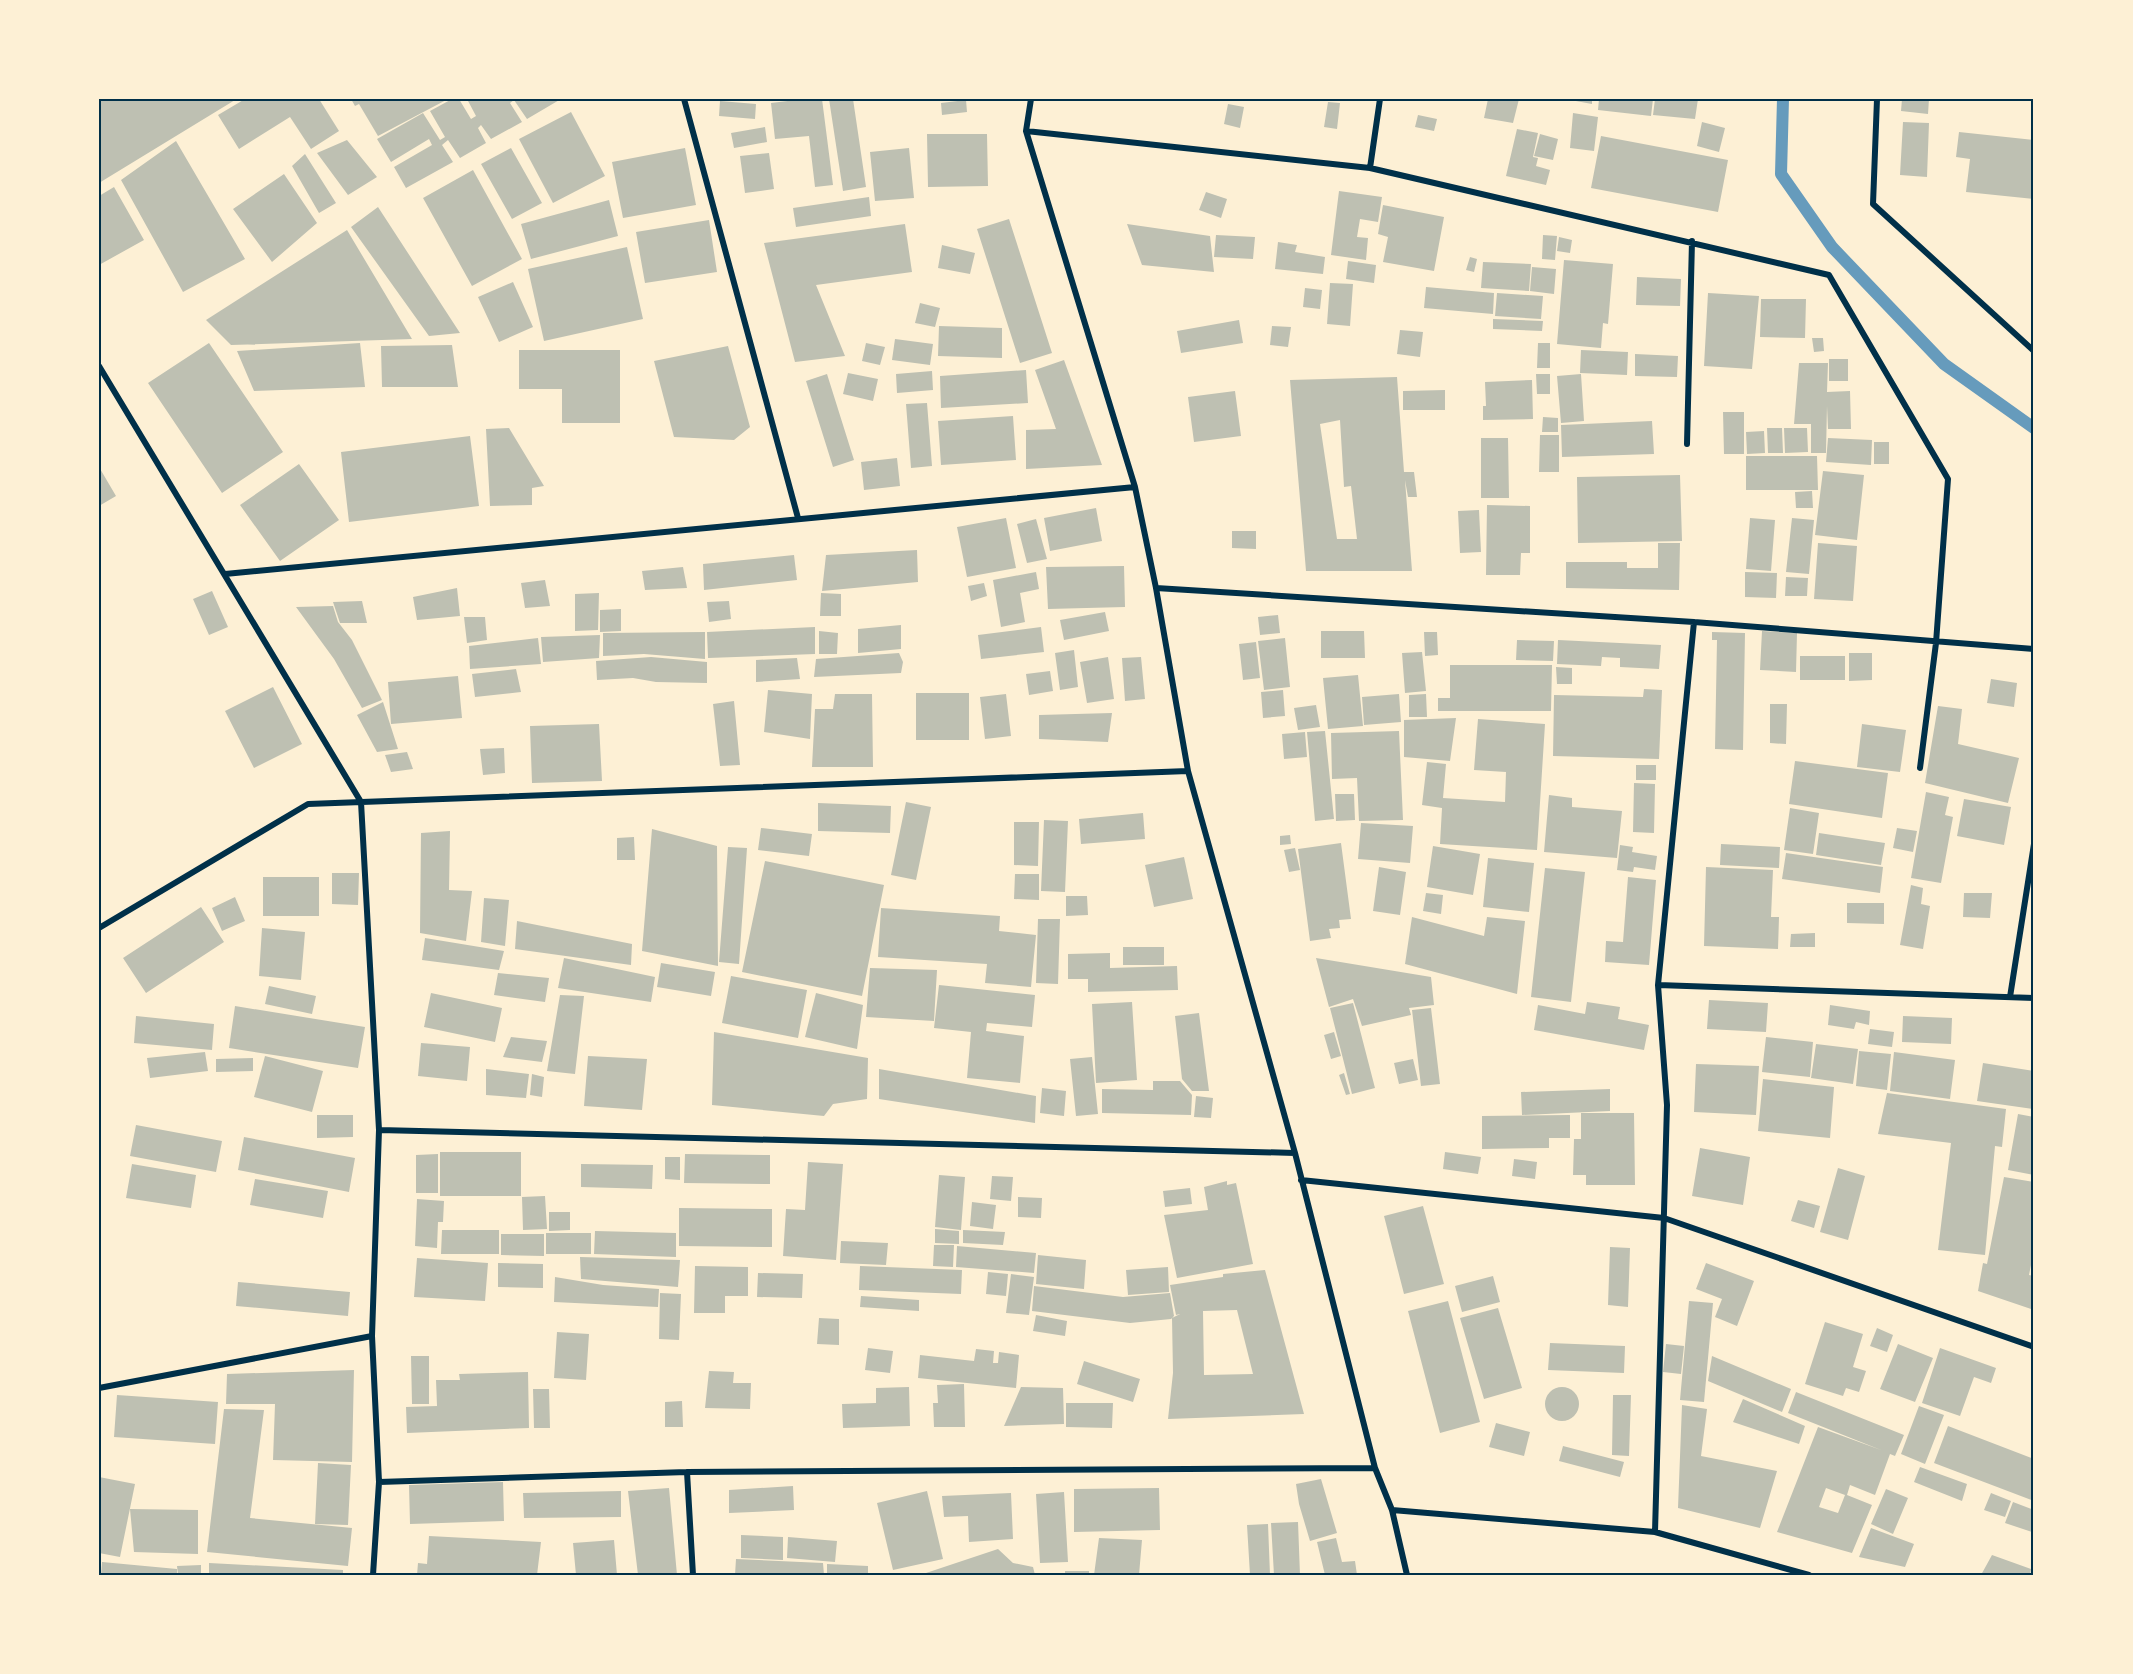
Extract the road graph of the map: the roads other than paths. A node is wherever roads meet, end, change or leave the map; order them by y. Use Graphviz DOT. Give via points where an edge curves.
graph roads {
  1 [pos="684,99"];
  2 [pos="1031,99"];
  3 [pos="1380,99"];
  4 [pos="1877,99"];
  5 [pos="1026,131"];
  6 [pos="1370,168"];
  7 [pos="1692,241"];
  8 [pos="2034,351"];
  9 [pos="99,366"];
  10 [pos="1687,444"];
  11 [pos="1135,487"];
  12 [pos="798,518"];
  13 [pos="225,574"];
  14 [pos="1156,588"];
  15 [pos="1694,622"];
  16 [pos="1936,643"];
  17 [pos="2034,649"];
  18 [pos="1920,768"];
  19 [pos="1188,771"];
  20 [pos="361,802"];
  21 [pos="2034,844"];
  22 [pos="99,928"];
  23 [pos="1658,986"];
  24 [pos="2010,997"];
  25 [pos="2034,998"];
  26 [pos="379,1130"];
  27 [pos="1295,1154"];
  28 [pos="1301,1180"];
  29 [pos="1664,1218"];
  30 [pos="372,1336"];
  31 [pos="2034,1347"];
  32 [pos="99,1388"];
  33 [pos="1375,1468"];
  34 [pos="687,1472"];
  35 [pos="379,1482"];
  36 [pos="1392,1510"];
  37 [pos="1655,1532"];
  38 [pos="373,1575"];
  39 [pos="693,1575"];
  40 [pos="1407,1575"];
  41 [pos="1809,1575"];
  1 -- 12 [label="street"];
  2 -- 5 [label="street"];
  3 -- 6 [label="street"];
  4 -- 8 [label="street" via="1873,204"];
  5 -- 6 [label="street"];
  5 -- 11 [label="street"];
  6 -- 7 [label="street"];
  7 -- 10 [label="street"];
  7 -- 16 [label="street" via="1829,274 1948,479"];
  9 -- 13 [label="street"];
  11 -- 12 [label="street"];
  11 -- 14 [label="street"];
  12 -- 13 [label="street"];
  13 -- 20 [label="street"];
  14 -- 15 [label="street"];
  14 -- 19 [label="street"];
  15 -- 16 [label="street"];
  15 -- 23 [label="street"];
  16 -- 17 [label="street"];
  16 -- 18 [label="street"];
  19 -- 20 [label="street"];
  19 -- 27 [label="street"];
  20 -- 22 [label="street" via="308,804"];
  20 -- 26 [label="street"];
  21 -- 24 [label="street"];
  23 -- 24 [label="street"];
  23 -- 29 [label="street" via="1667,1105"];
  24 -- 25 [label="street"];
  26 -- 27 [label="street"];
  26 -- 30 [label="street"];
  27 -- 28 [label="street"];
  28 -- 29 [label="street"];
  28 -- 33 [label="street"];
  29 -- 31 [label="street"];
  29 -- 37 [label="street"];
  30 -- 32 [label="street"];
  30 -- 35 [label="street"];
  33 -- 34 [label="street"];
  33 -- 36 [label="street"];
  34 -- 35 [label="street"];
  34 -- 39 [label="street"];
  35 -- 38 [label="street"];
  36 -- 37 [label="street"];
  36 -- 40 [label="street"];
  37 -- 41 [label="street"];
}
